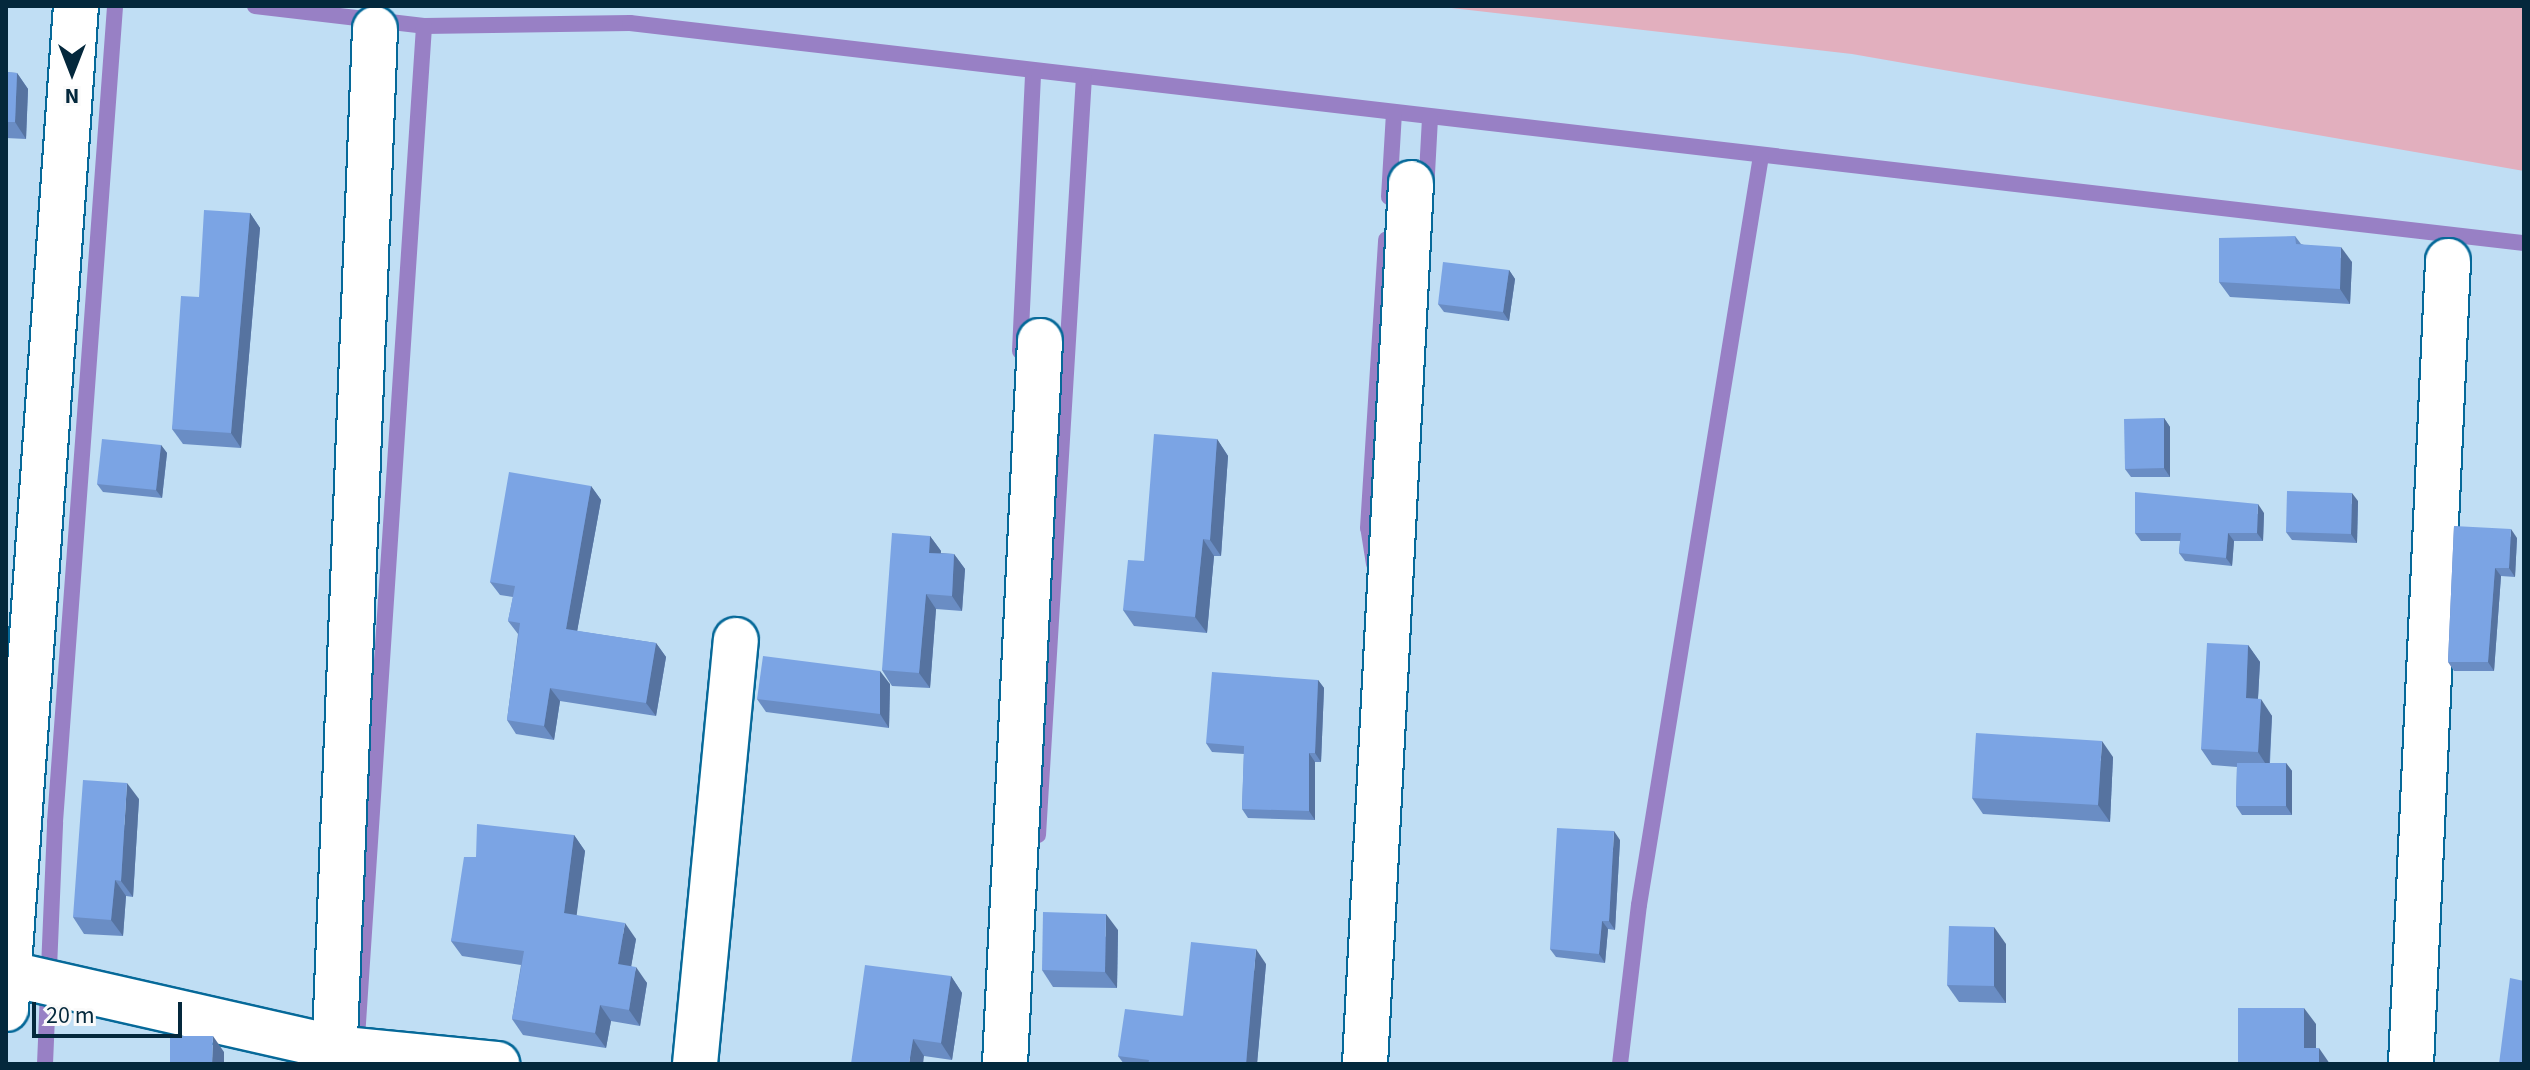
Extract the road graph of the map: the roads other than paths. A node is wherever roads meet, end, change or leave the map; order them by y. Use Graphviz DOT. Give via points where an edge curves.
graph roads {
  1 [pos="76,6"];
  2 [pos="375,29"];
  3 [pos="1411,183"];
  4 [pos="2448,261"];
  5 [pos="1040,341"];
  6 [pos="736,640"];
  7 [pos="7,985"];
  8 [pos="334,1056"];
  9 [pos="497,1064"];
  10 [pos="695,1064"];
  11 [pos="1005,1064"];
  12 [pos="1365,1064"];
  13 [pos="2411,1064"];
  1 -- 7 [label="street"];
  2 -- 8 [label="street"];
  3 -- 12 [label="street"];
  4 -- 13 [label="street"];
  5 -- 11 [label="street"];
  6 -- 10 [label="street"];
  7 -- 8 [label="street"];
  8 -- 9 [label="street"];
}
